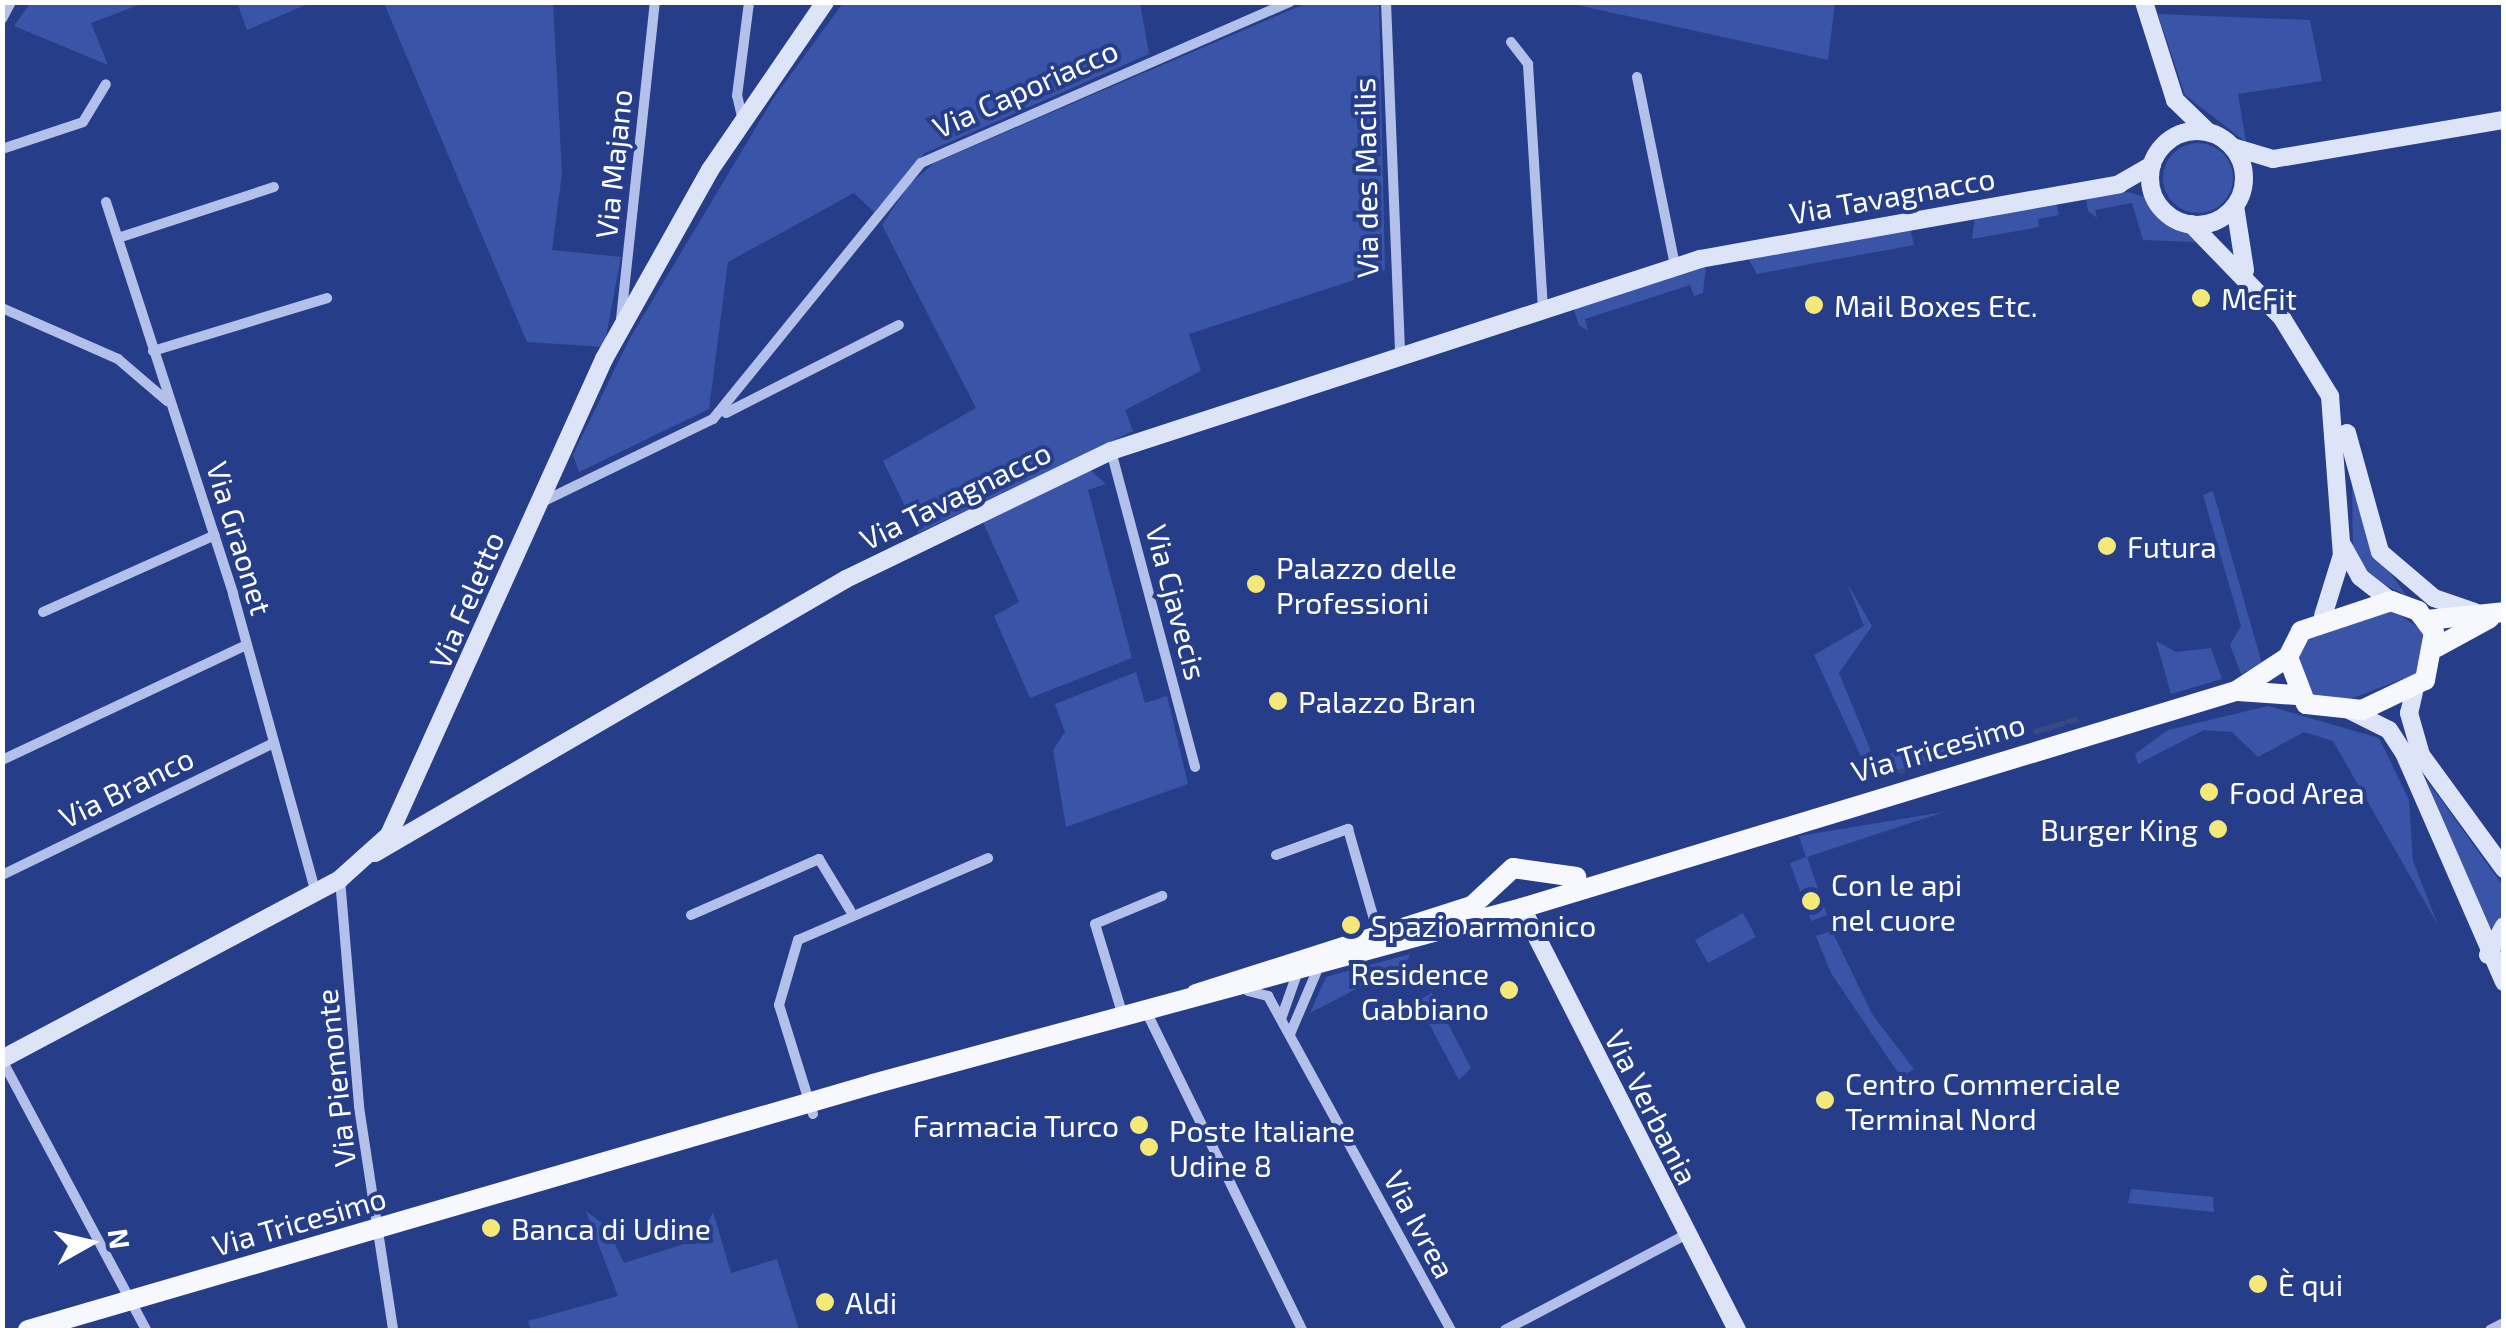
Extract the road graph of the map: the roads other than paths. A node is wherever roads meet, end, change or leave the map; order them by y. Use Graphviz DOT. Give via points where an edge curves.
graph roads {
  1 [pos="11,2"];
  2 [pos="655,2"];
  3 [pos="749,2"];
  4 [pos="825,2"];
  5 [pos="1290,2"];
  6 [pos="1386,2"];
  7 [pos="2144,2"];
  8 [pos="2,20"];
  9 [pos="1512,42"];
  10 [pos="1637,77"];
  11 [pos="106,84"];
  12 [pos="2175,100"];
  13 [pos="2504,120"];
  14 [pos="743,121"];
  15 [pos="2208,132"];
  16 [pos="2165,144"];
  17 [pos="2233,147"];
  18 [pos="2,149"];
  19 [pos="2272,159"];
  20 [pos="2152,165"];
  21 [pos="2244,183"];
  22 [pos="2119,184"];
  23 [pos="274,187"];
  24 [pos="2154,196"];
  25 [pos="106,202"];
  26 [pos="2235,206"];
  27 [pos="2191,224"];
  28 [pos="118,238"];
  29 [pos="1675,266"];
  30 [pos="2246,276"];
  31 [pos="327,298"];
  32 [pos="2,308"];
  33 [pos="1544,308"];
  34 [pos="899,325"];
  35 [pos="620,330"];
  36 [pos="154,351"];
  37 [pos="1400,352"];
  38 [pos="2330,396"];
  39 [pos="171,405"];
  40 [pos="713,419"];
  41 [pos="1111,451"];
  42 [pos="536,504"];
  43 [pos="215,536"];
  44 [pos="2342,543"];
  45 [pos="2391,601"];
  46 [pos="43,612"];
  47 [pos="2500,614"];
  48 [pos="2322,616"];
  49 [pos="2426,620"];
  50 [pos="246,645"];
  51 [pos="2436,648"];
  52 [pos="2288,657"];
  53 [pos="2236,691"];
  54 [pos="2414,692"];
  55 [pos="2297,696"];
  56 [pos="2351,711"];
  57 [pos="270,744"];
  58 [pos="2,760"];
  59 [pos="1194,766"];
  60 [pos="410,798"];
  61 [pos="433,822"];
  62 [pos="375,853"];
  63 [pos="1276,855"];
  64 [pos="988,858"];
  65 [pos="1656,860"];
  66 [pos="2504,869"];
  67 [pos="2,875"];
  68 [pos="1534,876"];
  69 [pos="340,879"];
  70 [pos="316,893"];
  71 [pos="1162,896"];
  72 [pos="1516,901"];
  73 [pos="850,910"];
  74 [pos="692,915"];
  75 [pos="2504,926"];
  76 [pos="1383,930"];
  77 [pos="2488,955"];
  78 [pos="1324,963"];
  79 [pos="1298,971"];
  80 [pos="2504,982"];
  81 [pos="1200,997"];
  82 [pos="1145,1010"];
  83 [pos="1123,1016"];
  84 [pos="1282,1018"];
  85 [pos="1290,1034"];
  86 [pos="2,1059"];
  87 [pos="811,1108"];
  88 [pos="379,1229"];
  89 [pos="1687,1234"];
  90 [pos="132,1301"];
  91 [pos="2504,1323"];
  92 [pos="28,1330"];
  93 [pos="146,1330"];
  94 [pos="393,1330"];
  95 [pos="1302,1330"];
  96 [pos="1451,1330"];
  97 [pos="1505,1330"];
  98 [pos="1738,1330"];
  99 [pos="2490,1330"];
  1 -- 8 [label="street"];
  2 -- 35 [label="street, Via Majano"];
  3 -- 14 [label="street" via="737,96"];
  4 -- 14 [label="street, Via Feletto"];
  5 -- 40 [label="street, Via Caporiacco" via="920,163"];
  6 -- 37 [label="street, Via des Macilis"];
  7 -- 12 [label="street"];
  9 -- 33 [label="street" via="1528,64"];
  10 -- 29 [label="street"];
  11 -- 18 [label="street" via="84,122"];
  12 -- 15 [label="street"];
  12 -- 16 [label="street"];
  13 -- 19 [label="street"];
  14 -- 35 [label="street, Via Feletto"];
  15 -- 16 [label="street"];
  15 -- 17 [label="street"];
  16 -- 20 [label="street"];
  17 -- 19 [label="street"];
  17 -- 21 [label="street"];
  19 -- 21 [label="street"];
  20 -- 22 [label="street, Via Tavagnacco"];
  20 -- 24 [label="street"];
  21 -- 26 [label="street"];
  22 -- 24 [label="street, Via Tavagnacco"];
  22 -- 29 [label="street, Via Tavagnacco"];
  23 -- 28 [label="street"];
  24 -- 27 [label="street"];
  25 -- 28 [label="street, Via Graonet"];
  26 -- 27 [label="street"];
  26 -- 30 [label="street"];
  27 -- 30 [label="street"];
  28 -- 36 [label="street, Via Graonet"];
  29 -- 33 [label="street, Via Tavagnacco"];
  30 -- 38 [label="street"];
  31 -- 36 [label="street"];
  32 -- 39 [label="street" via="118,359"];
  33 -- 37 [label="street, Via Tavagnacco"];
  34 -- 40 [label="street, Via Caporiacco"];
  35 -- 42 [label="street, Via Feletto"];
  36 -- 39 [label="street, Via Graonet"];
  37 -- 41 [label="street, Via Tavagnacco"];
  38 -- 44 [label="street"];
  38 -- 47 [label="street" via="2386,560 2448,606"];
  39 -- 43 [label="street, Via Graonet"];
  40 -- 42 [label="street, Via Caporiacco"];
  41 -- 59 [label="street, Via Cjavecis"];
  41 -- 61 [label="street, Via Tavagnacco" via="846,579"];
  42 -- 60 [label="street, Via Feletto"];
  43 -- 46 [label="street"];
  43 -- 50 [label="street, Via Graonet"];
  44 -- 45 [label="street" via="2360,577"];
  44 -- 48 [label="street"];
  45 -- 48 [label="main road"];
  45 -- 49 [label="main road"];
  47 -- 49 [label="main road"];
  47 -- 51 [label="main road"];
  48 -- 52 [label="main road"];
  49 -- 51 [label="main road"];
  50 -- 57 [label="street, Via Graonet"];
  50 -- 58 [label="street"];
  51 -- 54 [label="main road"];
  52 -- 53 [label="main road, Via Tricesimo"];
  52 -- 55 [label="main road"];
  53 -- 55 [label="main road, Via Tricesimo"];
  53 -- 65 [label="main road, Via Tricesimo"];
  54 -- 56 [label="main road"];
  54 -- 66 [label="street" via="2409,713 2421,755"];
  55 -- 56 [label="main road" via="2315,709"];
  56 -- 77 [label="street" via="2388,730 2404,752"];
  57 -- 67 [label="street, Via Branco"];
  57 -- 70 [label="street, Via Graonet"];
  60 -- 61 [label="street"];
  60 -- 62 [label="street, Via Feletto"];
  61 -- 62 [label="street, Via Tavagnacco"];
  62 -- 69 [label="street, Via Feletto"];
  63 -- 76 [label="street" via="1348,829"];
  64 -- 73 [label="street"];
  65 -- 68 [label="main road, Via Tricesimo"];
  65 -- 72 [label="main road, Via Tricesimo"];
  68 -- 72 [label="main road"];
  68 -- 72 [label="main road, Via Tricesimo" via="1513,868"];
  69 -- 70 [label="street, Via Feletto"];
  69 -- 88 [label="street, Via Piemonte"];
  70 -- 86 [label="street, Via Feletto"];
  71 -- 83 [label="street" via="1095,924"];
  72 -- 76 [label="main road, Via Tricesimo"];
  72 -- 78 [label="main road, Via Tricesimo"];
  72 -- 89 [label="street, Via Verbania"];
  73 -- 74 [label="street" via="819,858"];
  73 -- 87 [label="street" via="798,940 782,986 781,1022"];
  75 -- 77 [label="street"];
  76 -- 79 [label="street, Via Tricesimo" via="1308,957"];
  76 -- 81 [label="main road, Via Tricesimo" via="1220,979"];
  77 -- 80 [label="street"];
  78 -- 79 [label="main road, Via Tricesimo"];
  78 -- 85 [label="street"];
  79 -- 81 [label="main road, Via Tricesimo"];
  79 -- 84 [label="street"];
  81 -- 82 [label="main road, Via Tricesimo"];
  81 -- 84 [label="street, Via Ivrea" via="1260,990"];
  82 -- 83 [label="main road, Via Tricesimo"];
  82 -- 95 [label="street"];
  83 -- 87 [label="main road, Via Tricesimo" via="901,1076"];
  84 -- 85 [label="street, Via Ivrea"];
  85 -- 96 [label="street, Via Ivrea"];
  86 -- 90 [label="street"];
  87 -- 88 [label="main road, Via Tricesimo"];
  88 -- 90 [label="main road, Via Tricesimo"];
  88 -- 94 [label="street, Via Piemonte"];
  89 -- 97 [label="street"];
  89 -- 98 [label="street, Via Verbania"];
  90 -- 92 [label="main road, Via Tricesimo"];
  90 -- 93 [label="street"];
  91 -- 99 [label="street"];
}
